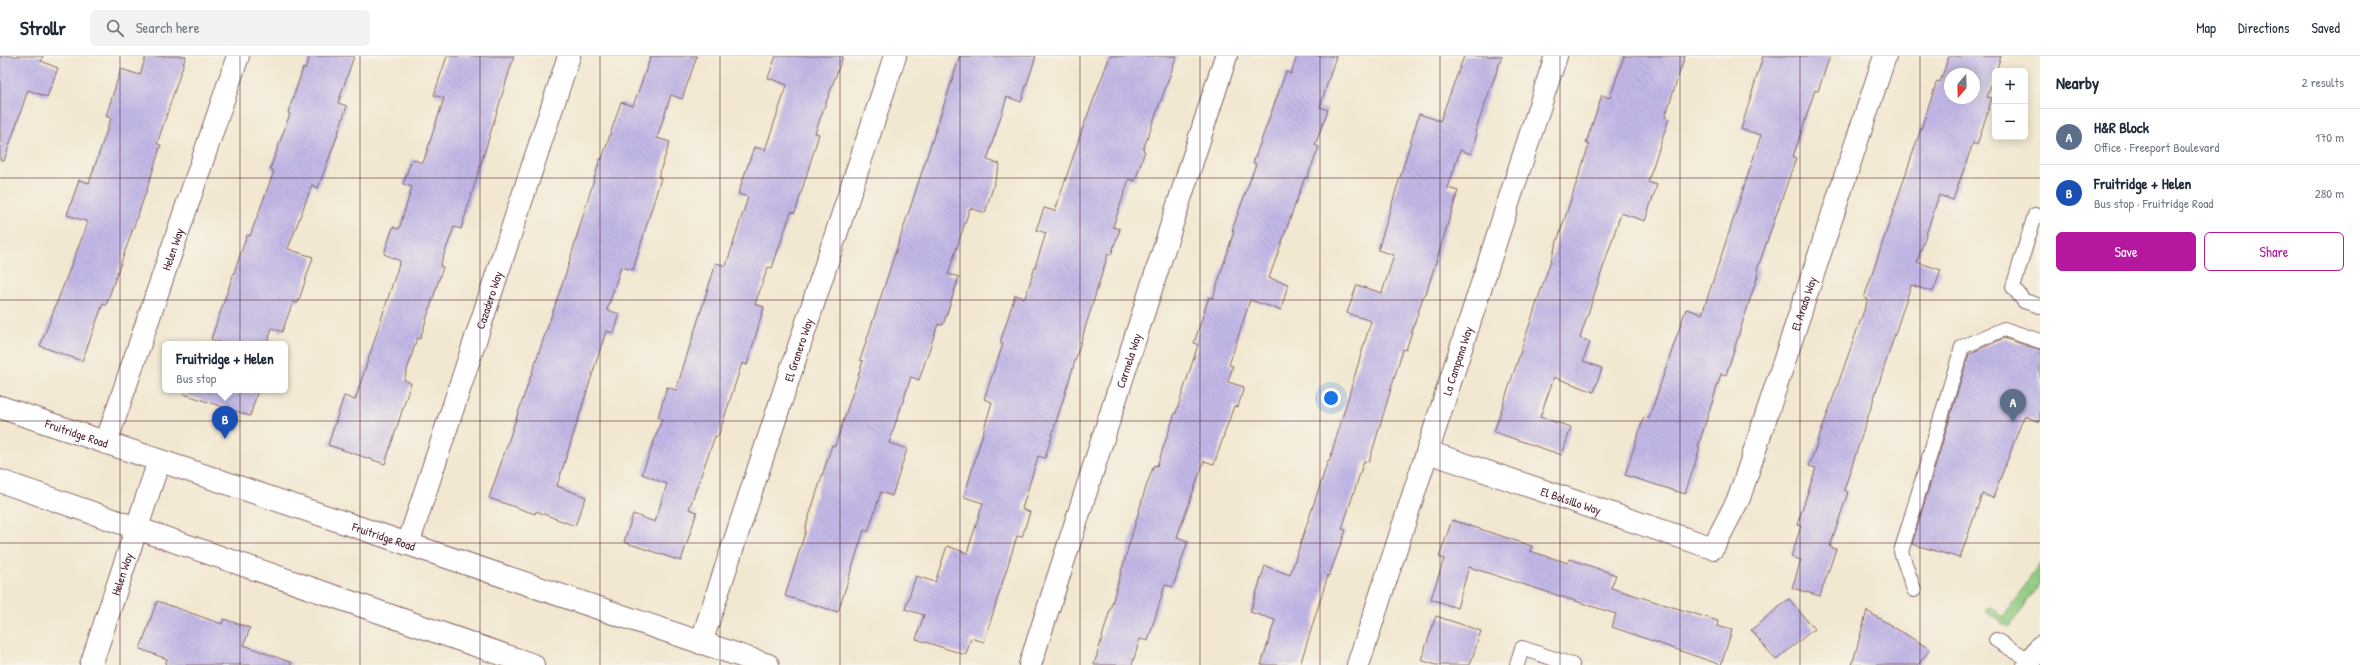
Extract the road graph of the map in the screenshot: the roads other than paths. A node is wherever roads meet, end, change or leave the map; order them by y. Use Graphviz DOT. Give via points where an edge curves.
graph roads {
  1 [pos="238,56"];
  2 [pos="569,56"];
  3 [pos="896,56"];
  4 [pos="1226,56"];
  5 [pos="1556,56"];
  6 [pos="1885,56"];
  7 [pos="2035,215"];
  8 [pos="2040,306"];
  9 [pos="2040,341"];
  10 [pos="0,407"];
  11 [pos="106,443"];
  12 [pos="1428,452"];
  13 [pos="158,461"];
  14 [pos="0,481"];
  15 [pos="137,528"];
  16 [pos="408,544"];
  17 [pos="1714,548"];
  18 [pos="1914,590"];
  19 [pos="1996,640"];
  20 [pos="701,642"];
  21 [pos="2033,658"];
  22 [pos="91,665"];
  23 [pos="534,665"];
  24 [pos="768,665"];
  25 [pos="1030,665"];
  26 [pos="1358,665"];
  27 [pos="1517,665"];
  28 [pos="1572,665"];
  1 -- 11 [label="street, Helen Way"];
  2 -- 16 [label="street, Cazadero Way"];
  3 -- 20 [label="street, El Granero Way"];
  4 -- 25 [label="street, Carmela Way"];
  5 -- 12 [label="street, La Campana Way"];
  6 -- 17 [label="street, El Arado Way" via="1739,498"];
  7 -- 8 [label="lane" via="2013,287 2024,301"];
  9 -- 18 [label="lane" via="2004,329 1962,348 1901,552"];
  10 -- 11 [label="street, Fruitridge Road"];
  11 -- 13 [label="street, Fruitridge Road"];
  12 -- 17 [label="street, El Bolsillo Way"];
  12 -- 26 [label="street, La Campana Way"];
  13 -- 15 [label="street, Helen Way"];
  13 -- 16 [label="street, Fruitridge Road"];
  14 -- 15 [label="street"];
  15 -- 22 [label="street, Helen Way"];
  15 -- 23 [label="street"];
  16 -- 20 [label="street, Fruitridge Road"];
  19 -- 21 [label="lane"];
  20 -- 24 [label="street, Fruitridge Road"];
  27 -- 28 [label="lane" via="1522,648"];
}
